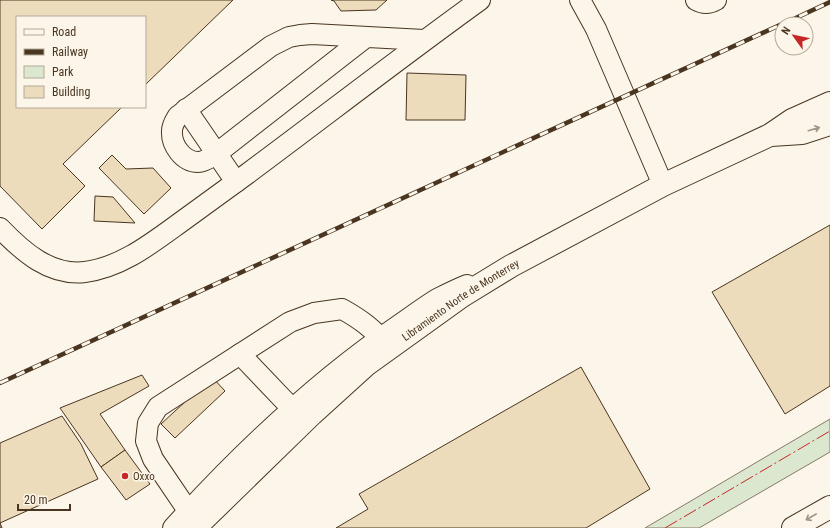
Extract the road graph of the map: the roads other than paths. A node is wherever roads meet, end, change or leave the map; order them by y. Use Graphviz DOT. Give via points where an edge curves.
graph roads {
  1 [pos="480,0"];
  2 [pos="580,0"];
  3 [pos="696,0"];
  4 [pos="716,0"];
  5 [pos="366,37"];
  6 [pos="424,40"];
  7 [pos="830,103"];
  8 [pos="186,109"];
  9 [pos="830,124"];
  10 [pos="770,135"];
  11 [pos="216,154"];
  12 [pos="236,182"];
  13 [pos="664,186"];
  14 [pos="0,228"];
  15 [pos="385,343"];
  16 [pos="240,354"];
  17 [pos="298,415"];
  18 [pos="830,507"];
  19 [pos="193,522"];
  20 [pos="173,528"];
  21 [pos="793,528"];
  1 -- 6 [label="lane"];
  2 -- 13 [label="lane" via="596,29"];
  3 -- 4 [label="lane" via="708,3"];
  5 -- 6 [label="lane"];
  5 -- 8 [label="lane" via="312,34 289,37 271,46"];
  5 -- 11 [label="lane"];
  6 -- 12 [label="lane"];
  7 -- 10 [label="main road, Libramiento Norte de Monterrey" via="792,120"];
  8 -- 11 [label="lane"];
  8 -- 11 [label="lane" via="178,116 172,130 173,141 178,150 183,156 198,162"];
  10 -- 9 [label="main road, Libramiento Norte de Monterrey, one-way" via="802,133"];
  10 -- 13 [label="main road, Libramiento Norte de Monterrey"];
  11 -- 12 [label="lane"];
  12 -- 14 [label="lane" via="126,259 85,272 69,272 34,259"];
  13 -- 15 [label="main road, Libramiento Norte de Monterrey" via="511,266"];
  15 -- 16 [label="lane" via="364,322 342,309 314,313 290,322"];
  15 -- 17 [label="main road, Libramiento Norte de Monterrey" via="366,365"];
  16 -- 17 [label="lane"];
  16 -- 19 [label="lane" via="158,407 148,423 146,441 153,459"];
  17 -- 19 [label="main road, Libramiento Norte de Monterrey"];
  18 -- 21 [label="main road, one-way"];
  19 -- 20 [label="lane"];
}
